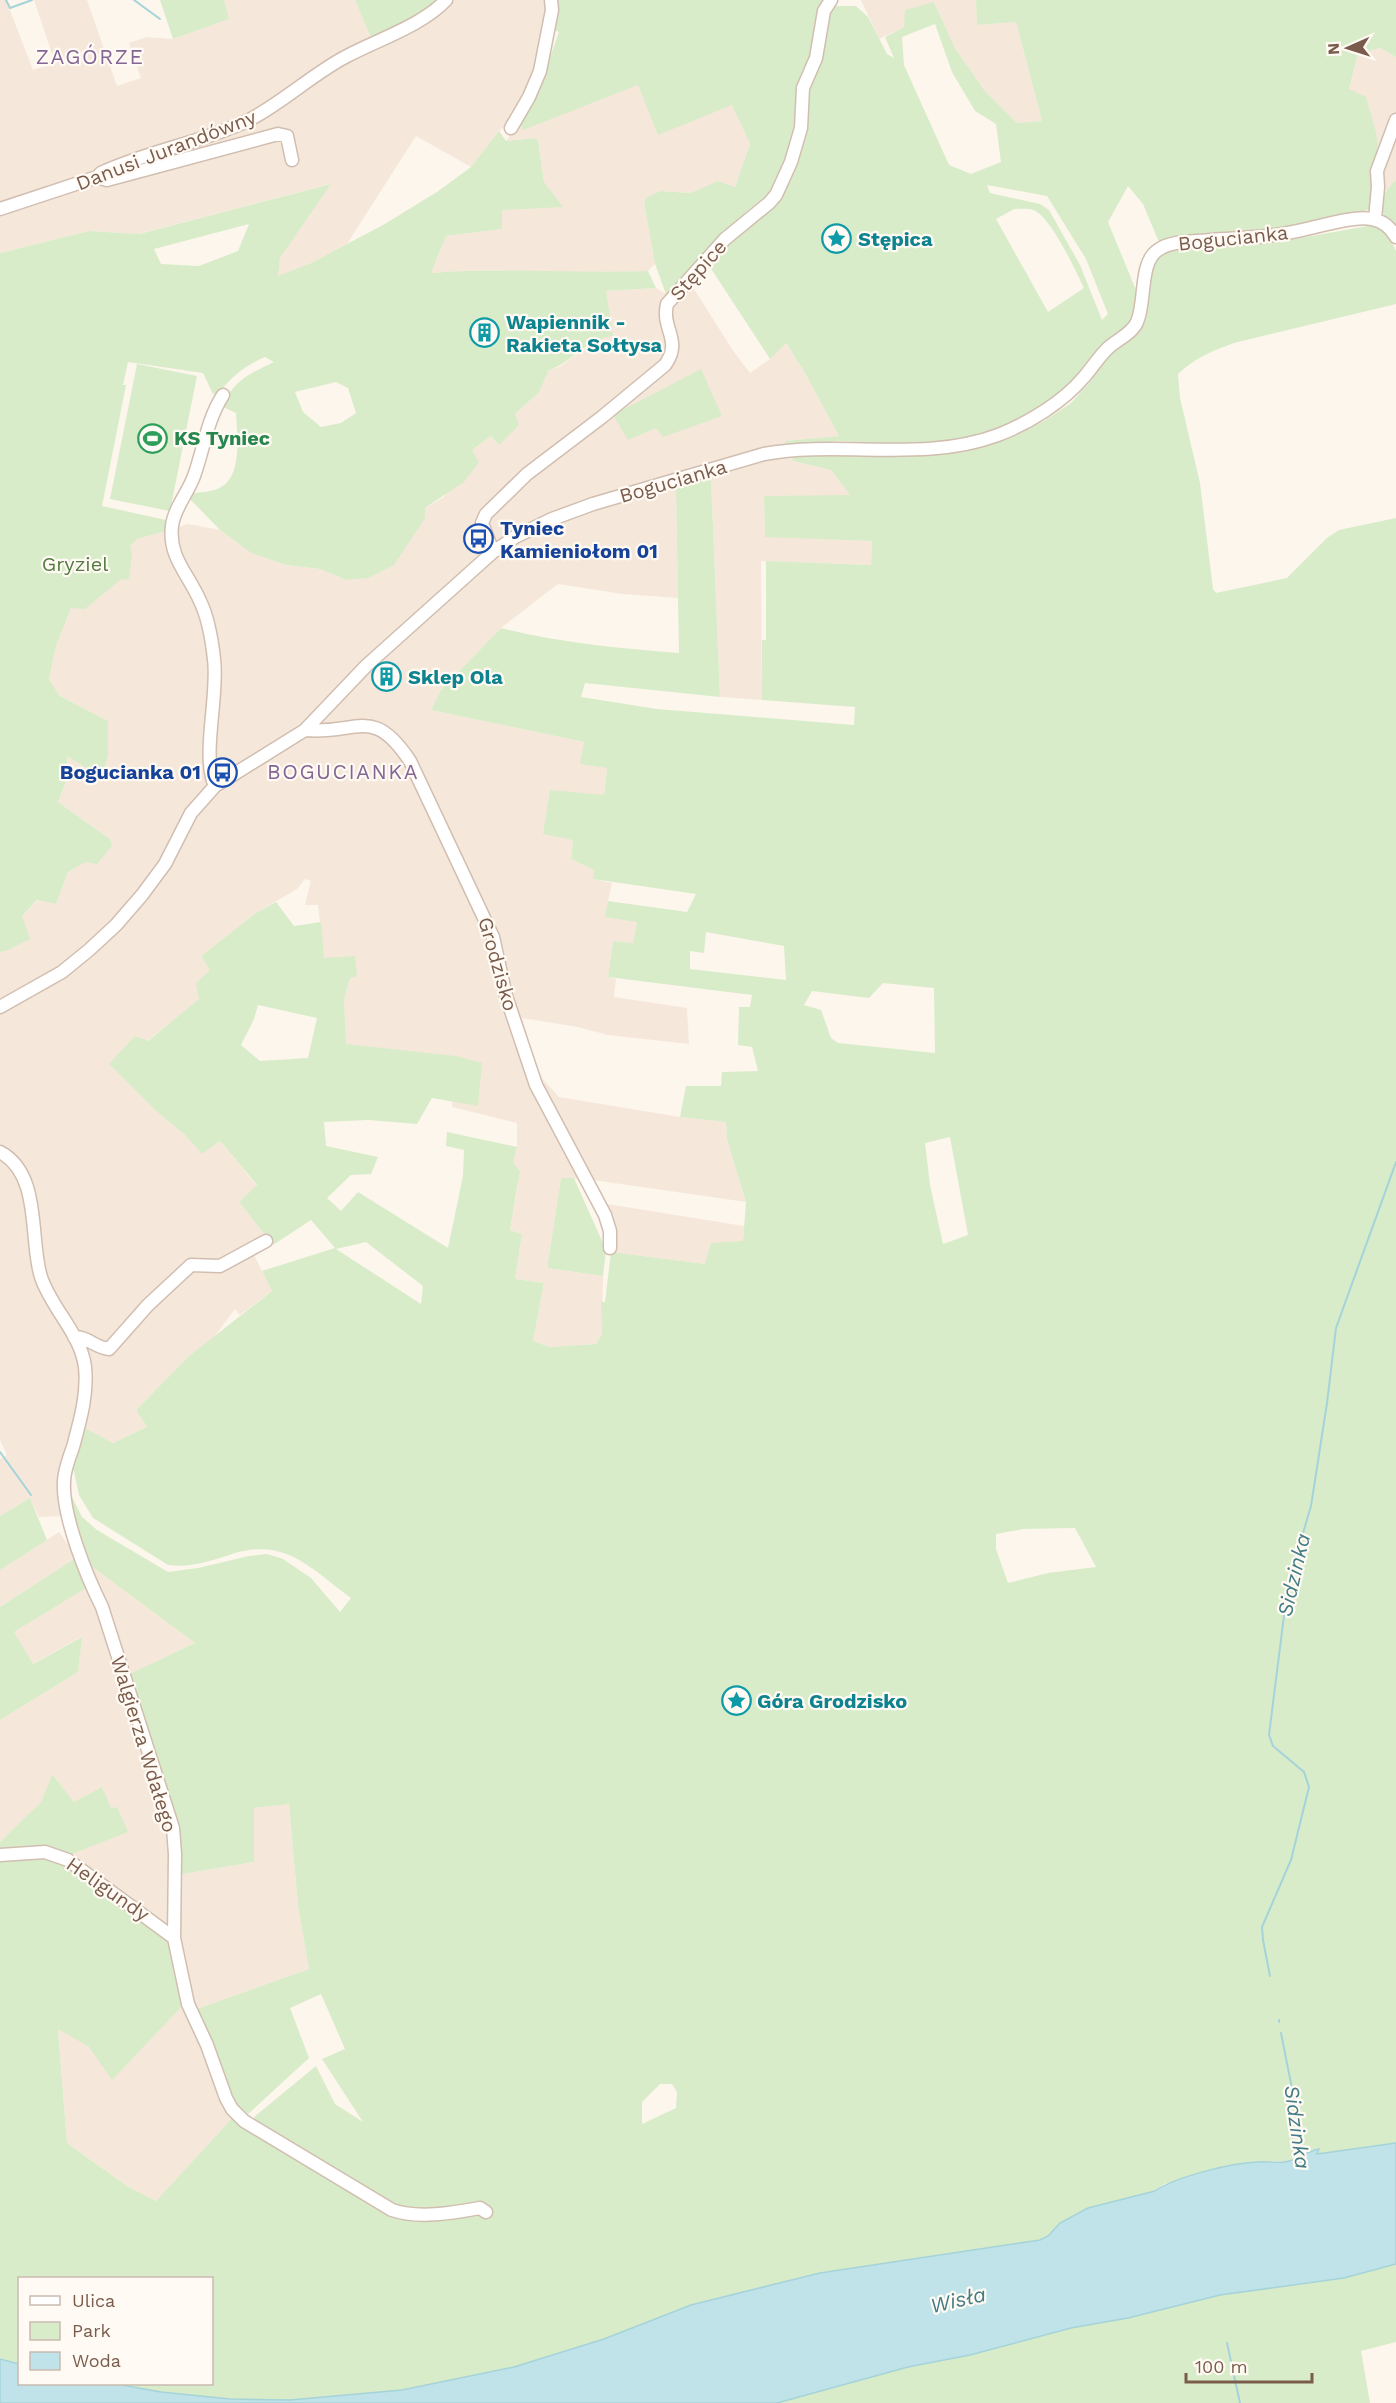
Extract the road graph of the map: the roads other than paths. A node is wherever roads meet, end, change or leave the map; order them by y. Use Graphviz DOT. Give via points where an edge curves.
graph roads {
  1 [pos="446,0"];
  2 [pos="551,0"];
  3 [pos="831,0"];
  4 [pos="1396,120"];
  5 [pos="511,128"];
  6 [pos="292,160"];
  7 [pos="97,177"];
  8 [pos="0,209"];
  9 [pos="1375,219"];
  10 [pos="1396,237"];
  11 [pos="223,395"];
  12 [pos="493,552"];
  13 [pos="305,730"];
  14 [pos="215,786"];
  15 [pos="0,1007"];
  16 [pos="0,1152"];
  17 [pos="266,1241"];
  18 [pos="610,1248"];
  19 [pos="74,1337"];
  20 [pos="0,1855"];
  21 [pos="174,1938"];
  22 [pos="486,2212"];
  1 -- 7 [label="street, Danusi Jurandówny" via="429,15 343,58 268,110 204,137 126,161"];
  2 -- 5 [label="street" via="540,71"];
  3 -- 12 [label="street, Stępice" via="824,11 816,58 803,88 801,128 792,162 776,195 725,239 667,304 664,317 673,345 665,365 527,474 486,514 482,523"];
  4 -- 9 [label="street" via="1377,171"];
  6 -- 7 [label="street" via="287,136 278,134 107,180"];
  7 -- 8 [label="street, Danusi Jurandówny"];
  9 -- 10 [label="street"];
  9 -- 12 [label="street, Bogucianka" via="1286,234 1184,242 1157,250 1147,266 1136,325 1097,358 1072,390 998,435 962,445 929,448 788,450 764,454 592,504 552,519"];
  11 -- 14 [label="street" via="210,418 194,476 173,519 171,535 178,562 202,605 214,661 210,755"];
  12 -- 13 [label="street, Bogucianka" via="367,665"];
  13 -- 14 [label="street, Bogucianka"];
  13 -- 18 [label="street, Grodzisko" via="366,725 396,740 410,762 493,937 506,996 531,1072 605,1215"];
  14 -- 15 [label="street, Bogucianka" via="191,813 165,864 116,925 62,972"];
  16 -- 19 [label="street, Walgierza Wdałego" via="12,1160 24,1180 41,1277"];
  17 -- 19 [label="street" via="220,1266 191,1265 109,1348"];
  19 -- 21 [label="street, Walgierza Wdałego" via="85,1365 85,1390 64,1481 64,1505 88,1580 102,1607 173,1828"];
  20 -- 21 [label="street, Heligundy" via="45,1852 68,1860"];
  21 -- 22 [label="street, Walgierza Wdałego" via="188,2004 225,2098 244,2121 392,2210 422,2214 480,2208"];
}
